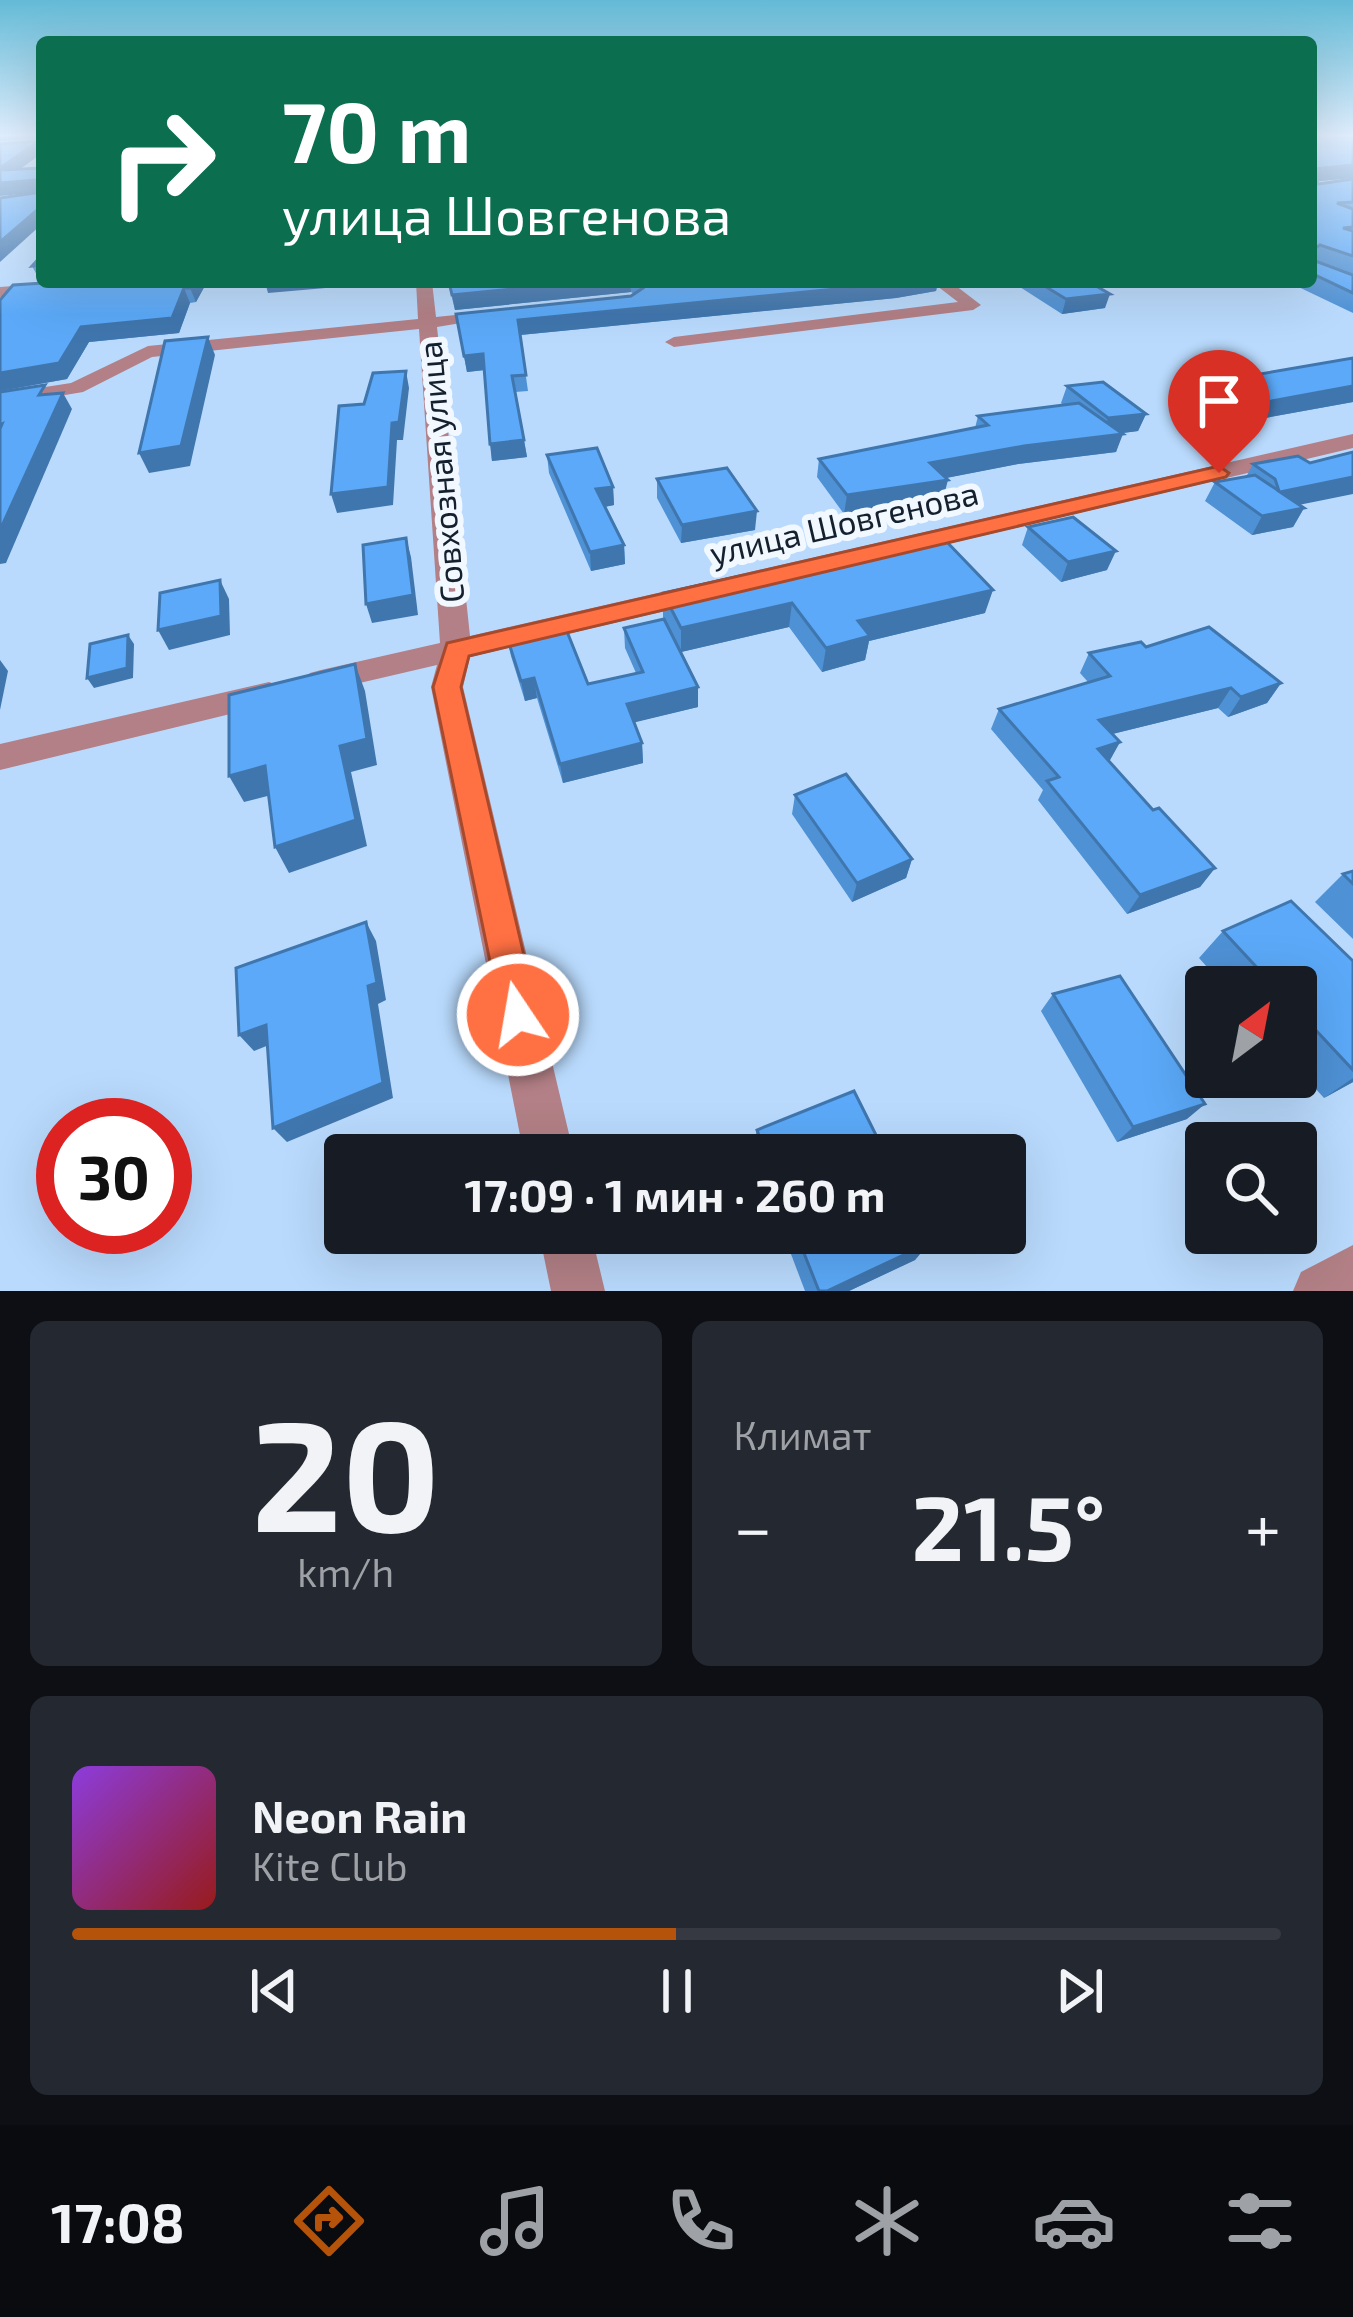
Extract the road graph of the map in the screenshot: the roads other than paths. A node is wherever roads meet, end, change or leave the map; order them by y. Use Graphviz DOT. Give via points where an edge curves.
graph roads {
  1 [pos="51,288"];
  2 [pos="425,288"];
  3 [pos="949,288"];
  4 [pos="0,292"];
  5 [pos="519,314"];
  6 [pos="429,324"];
  7 [pos="674,342"];
  8 [pos="0,400"];
  9 [pos="1353,441"];
  10 [pos="456,650"];
  11 [pos="0,757"];
  12 [pos="543,1134"];
  13 [pos="570,1254"];
  14 [pos="1353,1272"];
  15 [pos="578,1291"];
  16 [pos="1320,1291"];
  1 -- 4 [label="street"];
  2 -- 6 [label="street, Совхозная улица"];
  3 -- 7 [label="street" via="974,305"];
  5 -- 6 [label="street"];
  6 -- 8 [label="street" via="148,352 76,388"];
  6 -- 10 [label="street, Совхозная улица"];
  9 -- 10 [label="street, улица Шовгенова"];
  10 -- 11 [label="street, улица Шовгенова"];
  10 -- 12 [label="street, Совхозная улица" via="447,687"];
  13 -- 15 [label="street"];
  14 -- 16 [label="street"];
}
